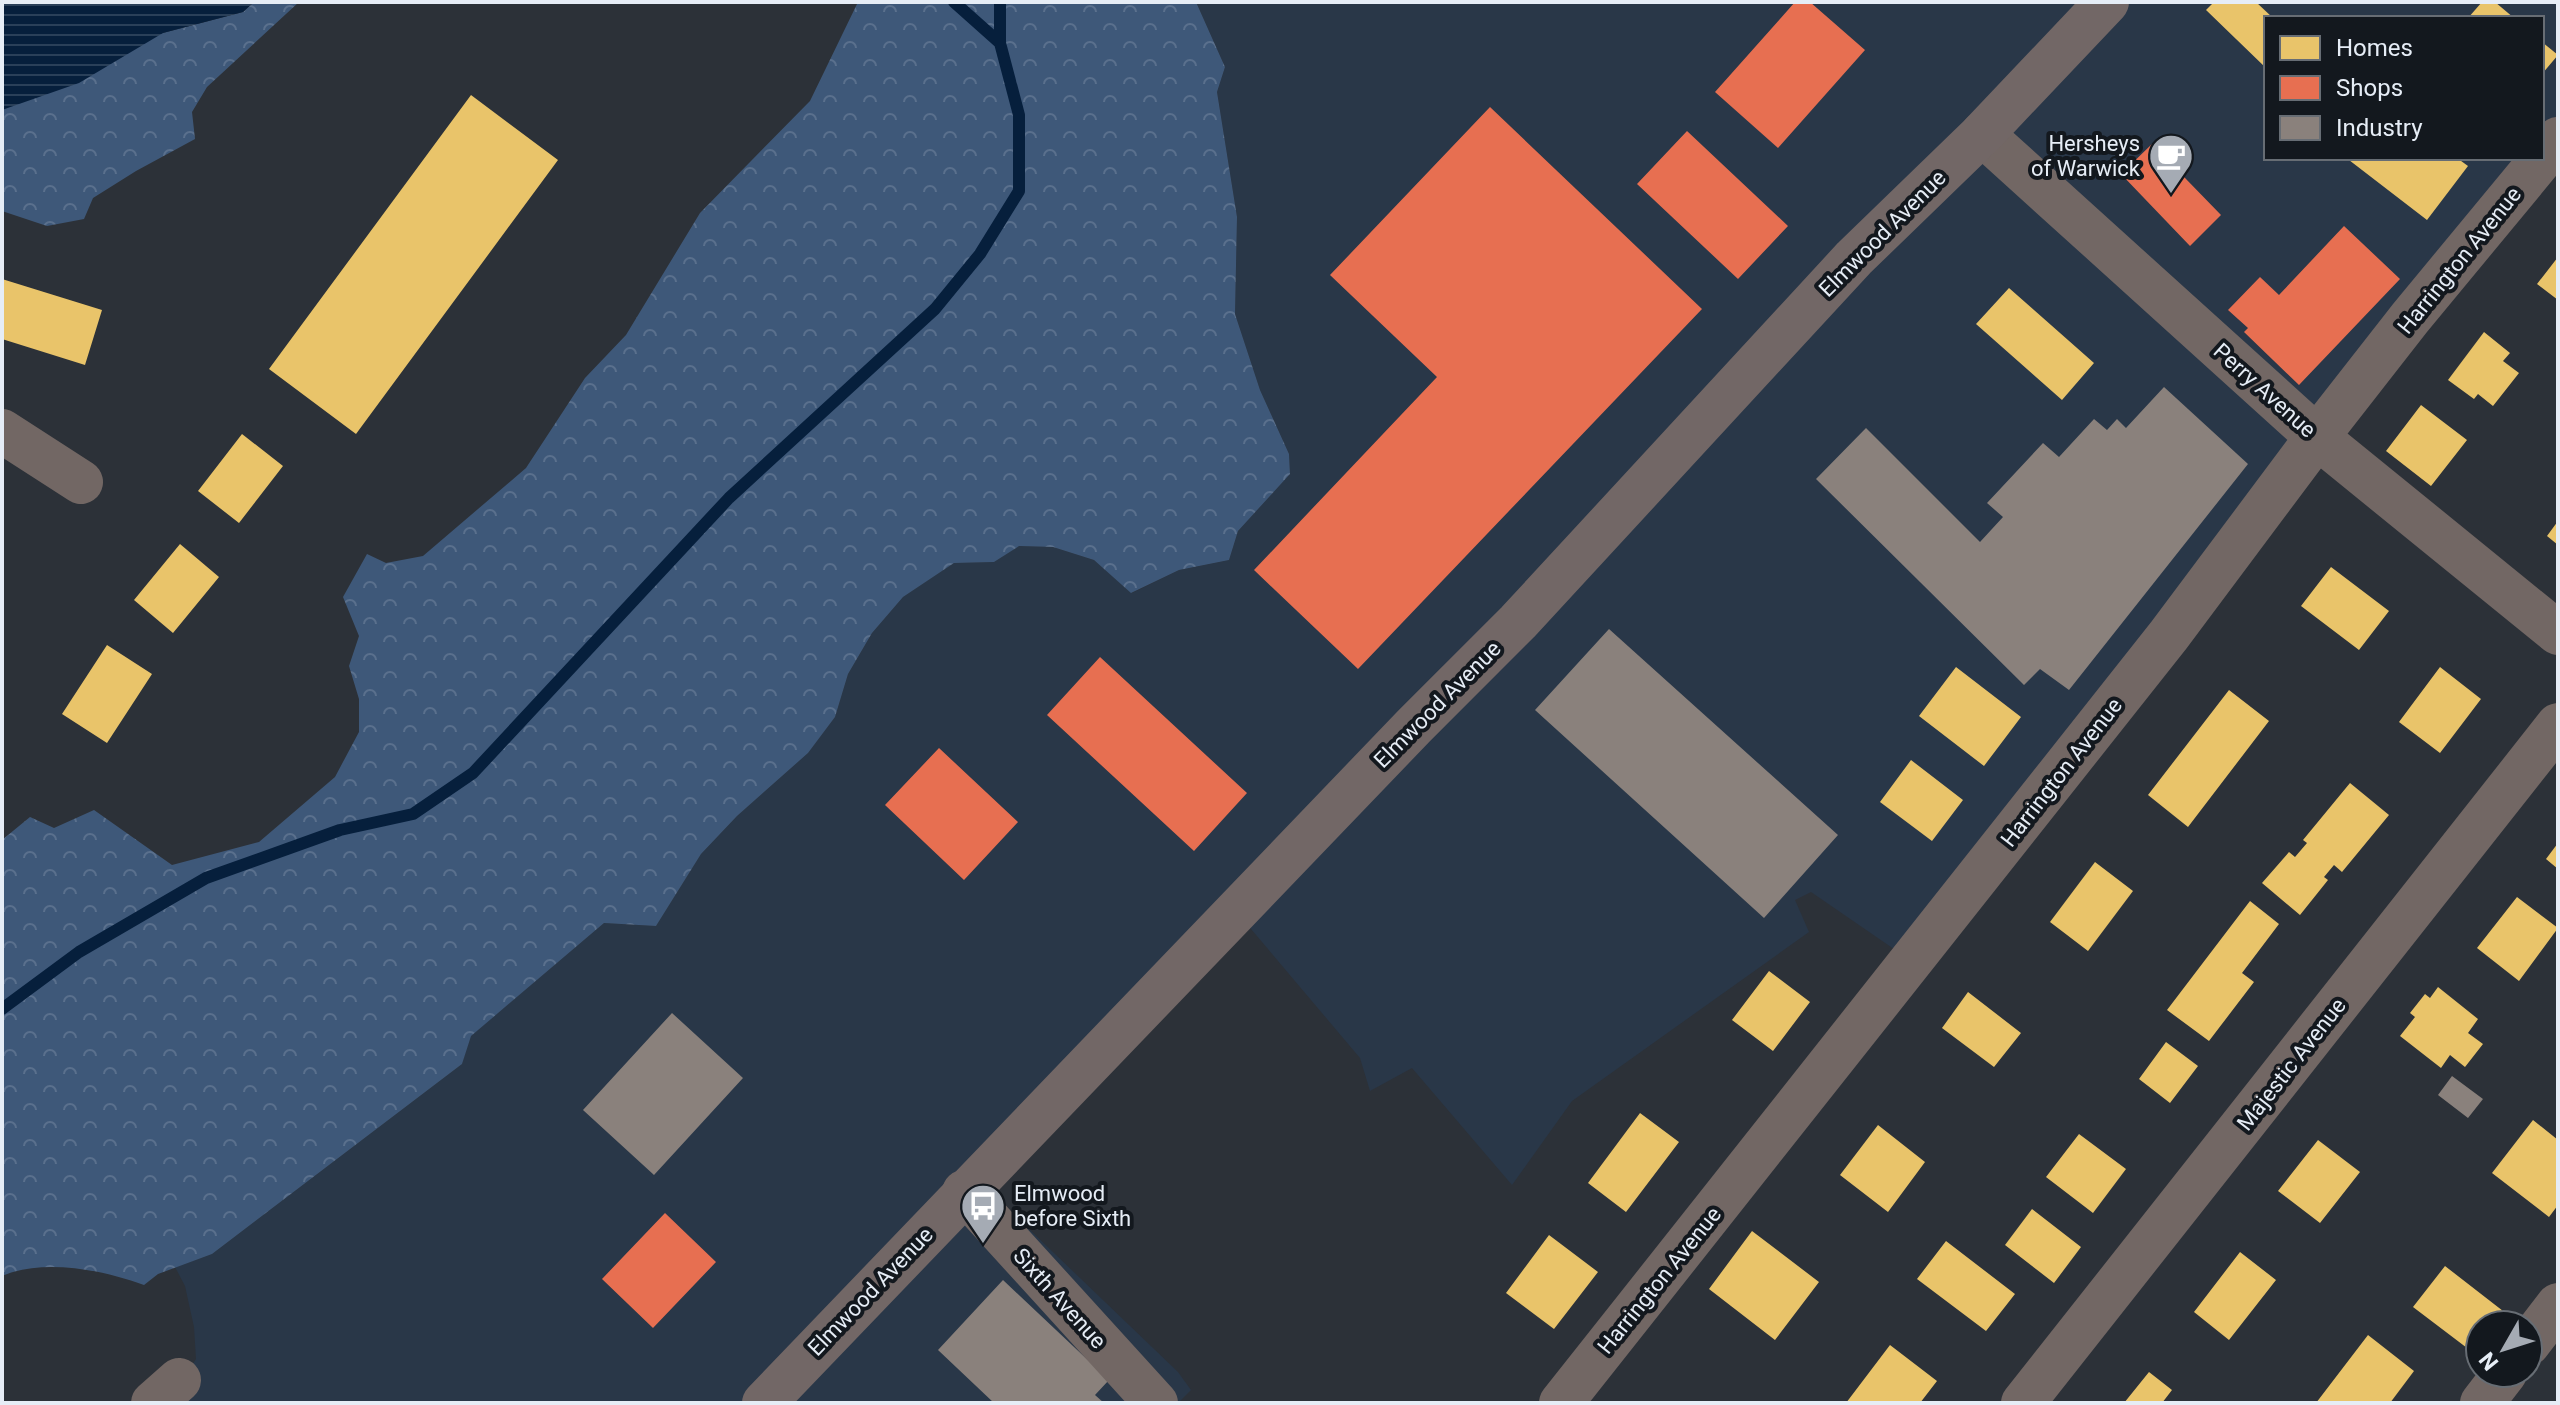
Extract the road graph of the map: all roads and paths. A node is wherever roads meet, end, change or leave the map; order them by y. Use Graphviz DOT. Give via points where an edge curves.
graph roads {
  1 [pos="2107,2"];
  2 [pos="1982,134"];
  3 [pos="2558,139"];
  4 [pos="2544,156"];
  5 [pos="2541,160"];
  6 [pos="2,431"];
  7 [pos="2317,437"];
  8 [pos="81,482"];
  9 [pos="2558,633"];
  10 [pos="2558,725"];
  11 [pos="964,1192"];
  12 [pos="2558,1305"];
  13 [pos="2544,1323"];
  14 [pos="764,1403"];
  15 [pos="1156,1403"];
  16 [pos="1561,1403"];
  17 [pos="2023,1403"];
  1 -- 2 [label="main road, Elmwood Avenue"];
  2 -- 7 [label="street, Perry Avenue"];
  2 -- 11 [label="main road, Elmwood Avenue" via="1854,258 1518,622"];
  3 -- 4 [label="street, Harrington Avenue"];
  5 -- 7 [label="street, Harrington Avenue"];
  6 -- 8 [label="street"];
  7 -- 9 [label="street, Perry Avenue"];
  7 -- 16 [label="street, Harrington Avenue" via="2149,660"];
  10 -- 17 [label="street, Majestic Avenue"];
  11 -- 14 [label="main road, Elmwood Avenue"];
  11 -- 15 [label="street, Sixth Avenue"];
  12 -- 13 [label="street"];
}
